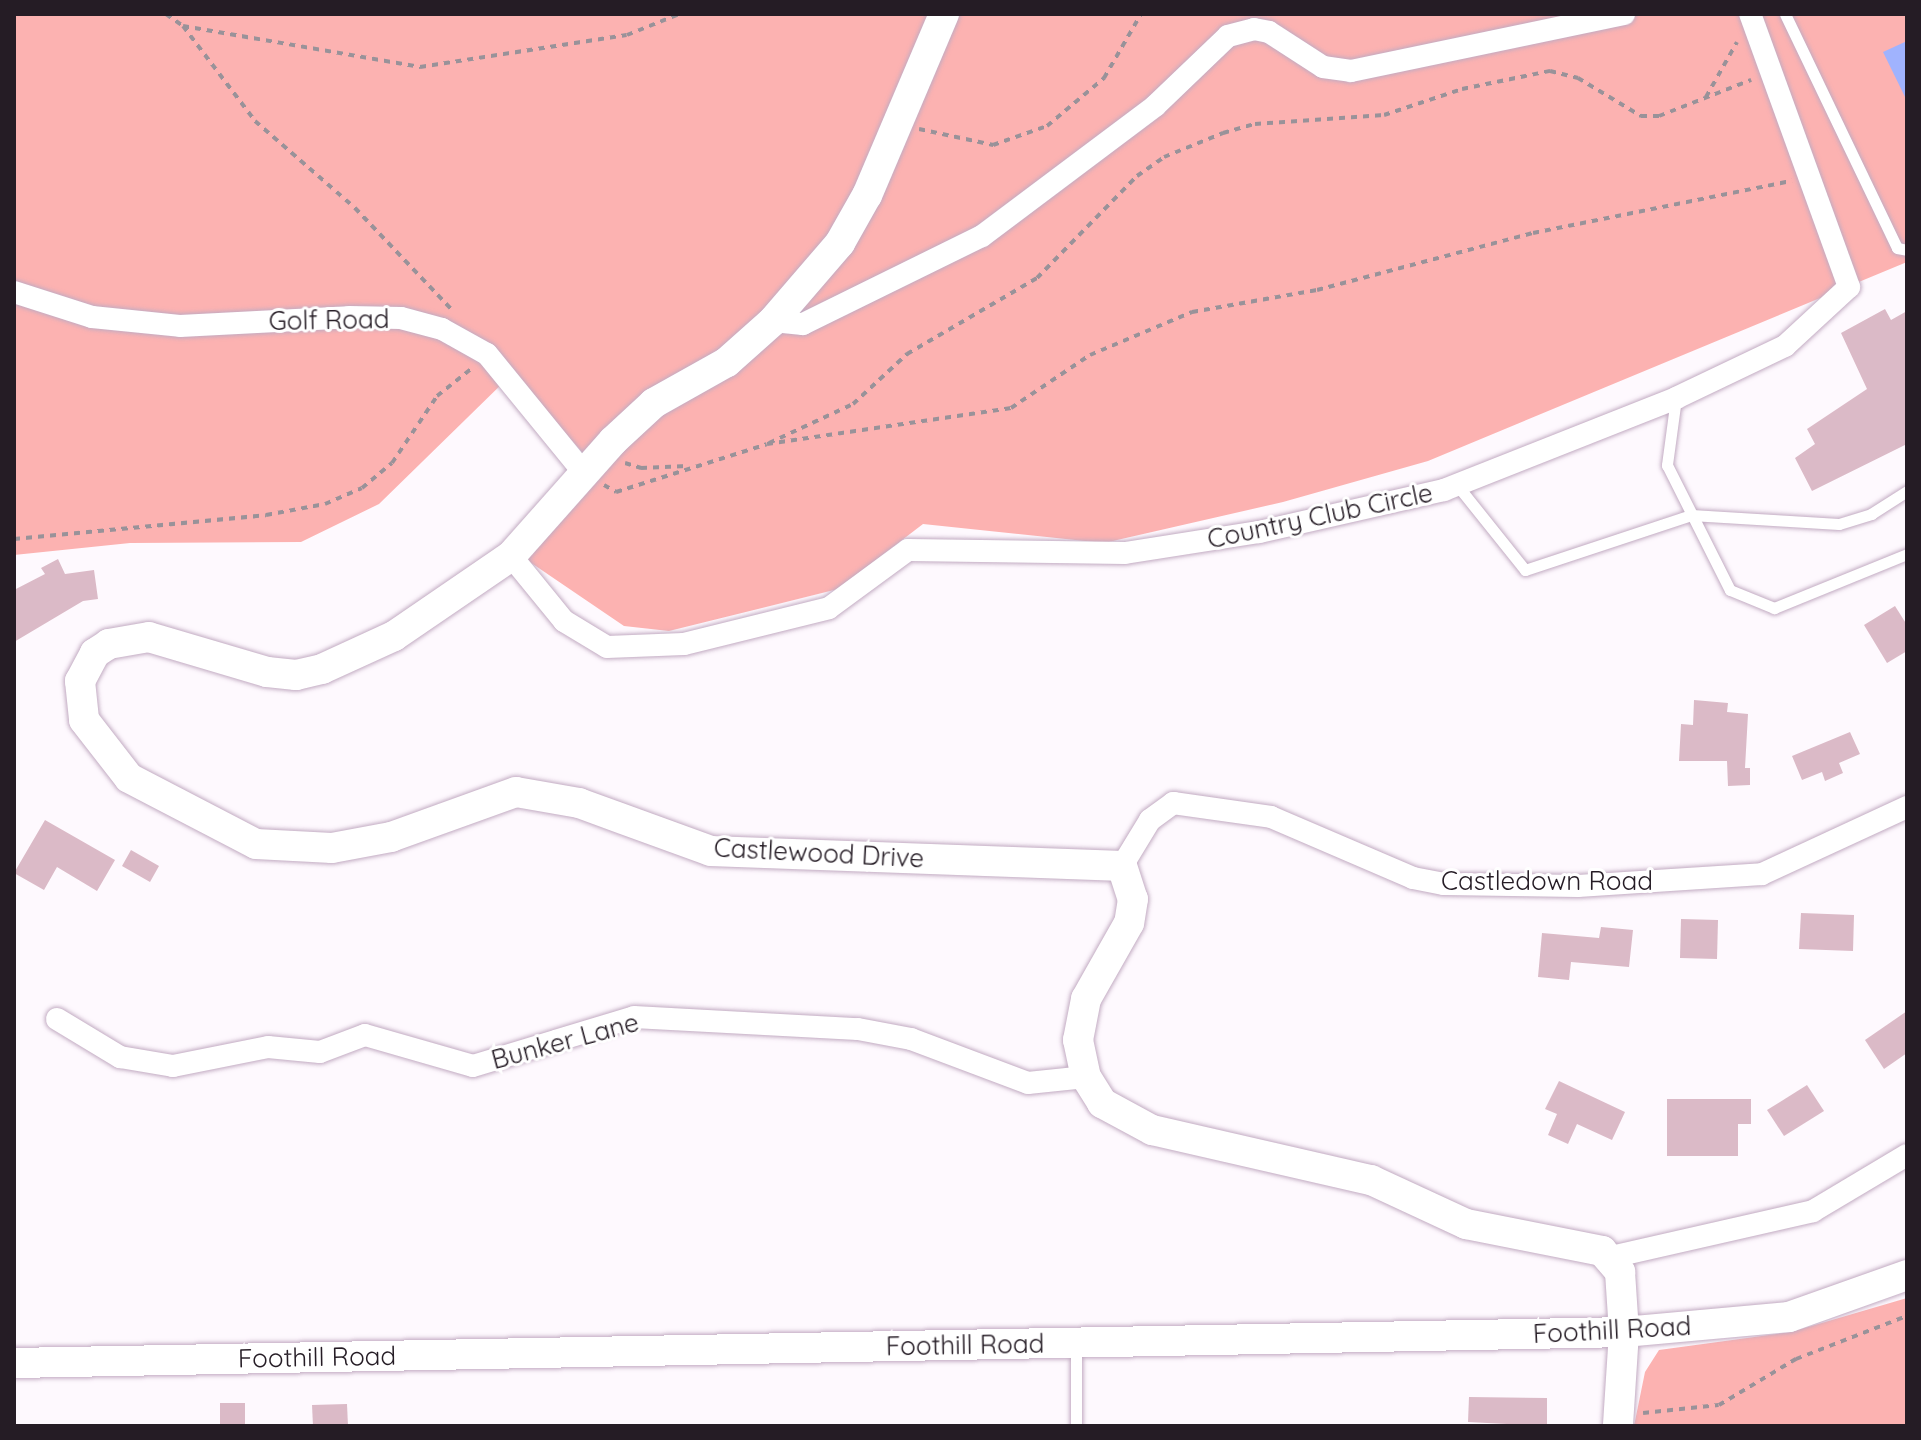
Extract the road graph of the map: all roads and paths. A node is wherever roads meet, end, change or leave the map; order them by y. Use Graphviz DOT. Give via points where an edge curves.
graph roads {
  1 [pos="166,14"];
  2 [pos="679,14"];
  3 [pos="944,14"];
  4 [pos="1141,14"];
  5 [pos="1624,14"];
  6 [pos="1785,14"];
  7 [pos="1746,21"];
  8 [pos="183,26"];
  9 [pos="1772,72"];
  10 [pos="1705,99"];
  11 [pos="898,123"];
  12 [pos="1810,177"];
  13 [pos="1907,250"];
  14 [pos="14,292"];
  15 [pos="455,313"];
  16 [pos="773,321"];
  17 [pos="488,356"];
  18 [pos="1676,398"];
  19 [pos="767,444"];
  20 [pos="694,466"];
  21 [pos="593,468"];
  22 [pos="1457,485"];
  23 [pos="1907,491"];
  24 [pos="1691,515"];
  25 [pos="14,539"];
  26 [pos="1907,554"];
  27 [pos="511,556"];
  28 [pos="1907,807"];
  29 [pos="1122,866"];
  30 [pos="57,1019"];
  31 [pos="1086,1077"];
  32 [pos="1907,1155"];
  33 [pos="1611,1257"];
  34 [pos="1907,1275"];
  35 [pos="1907,1316"];
  36 [pos="1624,1332"];
  37 [pos="1076,1343"];
  38 [pos="14,1363"];
  39 [pos="1619,1420"];
  40 [pos="1076,1426"];
  1 -- 8 [label="path"];
  2 -- 8 [label="path" via="613,38 420,67"];
  3 -- 11 [label="street, Castlewood Drive"];
  4 -- 11 [label="path" via="1104,78 1047,126 1019,139 993,145 967,142"];
  5 -- 16 [label="street" via="1351,71 1323,67 1269,32 1254,29 1228,36 1155,106 982,236 803,324"];
  6 -- 13 [label="lane" via="1897,248"];
  7 -- 9 [label="street, Country Club Circle"];
  7 -- 10 [label="path" via="1732,57"];
  8 -- 15 [label="path" via="255,121 355,208"];
  9 -- 10 [label="path"];
  9 -- 12 [label="street, Country Club Circle"];
  10 -- 19 [label="path" via="1659,116 1641,116 1578,78 1550,71 1462,89 1384,115 1255,124 1223,133 1164,157 1137,176 1037,278 907,354 853,404"];
  11 -- 16 [label="street, Castlewood Drive" via="840,243"];
  12 -- 18 [label="street, Country Club Circle" via="1849,287 1785,346"];
  12 -- 19 [label="path" via="1533,233 1317,290 1192,312 1090,355 1011,408"];
  14 -- 17 [label="street, Golf Road" via="92,317 180,326 401,318 442,329"];
  16 -- 21 [label="street, Castlewood Drive" via="727,362 654,403"];
  17 -- 21 [label="street, Golf Road"];
  17 -- 25 [label="path" via="437,396 392,463 362,488 325,504 266,515"];
  18 -- 22 [label="street, Country Club Circle"];
  18 -- 24 [label="lane" via="1667,465"];
  19 -- 20 [label="path"];
  20 -- 21 [label="path" via="641,468 615,460"];
  20 -- 21 [label="path" via="616,492"];
  21 -- 27 [label="street, Castlewood Drive"];
  22 -- 24 [label="lane" via="1525,570"];
  22 -- 27 [label="street, Country Club Circle" via="1259,532 1125,553 908,550 829,608 684,644 607,647 564,621"];
  23 -- 24 [label="lane" via="1871,514 1839,524"];
  24 -- 26 [label="lane" via="1730,590 1774,608"];
  27 -- 29 [label="street, Castlewood Drive" via="394,636 322,669 296,675 267,672 149,637 109,644 95,653 80,681 84,720 129,778 256,844 332,848 391,837 516,792 579,803 711,851"];
  28 -- 29 [label="street, Castledown Road" via="1762,874 1578,886 1444,884 1413,878 1271,817 1173,803 1150,820"];
  29 -- 31 [label="street" via="1133,899 1129,923 1080,1019 1078,1040"];
  30 -- 31 [label="street, Bunker Lane" via="120,1057 173,1066 268,1047 320,1052 365,1035 473,1066 634,1017 858,1029 911,1039 1028,1083"];
  31 -- 33 [label="street" via="1102,1103 1152,1130 1371,1180 1466,1224 1513,1236 1591,1245"];
  32 -- 33 [label="street" via="1813,1211"];
  33 -- 36 [label="street" via="1620,1272"];
  34 -- 36 [label="street, Foothill Road" via="1789,1317"];
  35 -- 39 [label="path" via="1796,1359 1719,1405"];
  36 -- 37 [label="street, Foothill Road"];
  36 -- 39 [label="street"];
  37 -- 38 [label="street, Foothill Road"];
  37 -- 40 [label="lane"];
}
